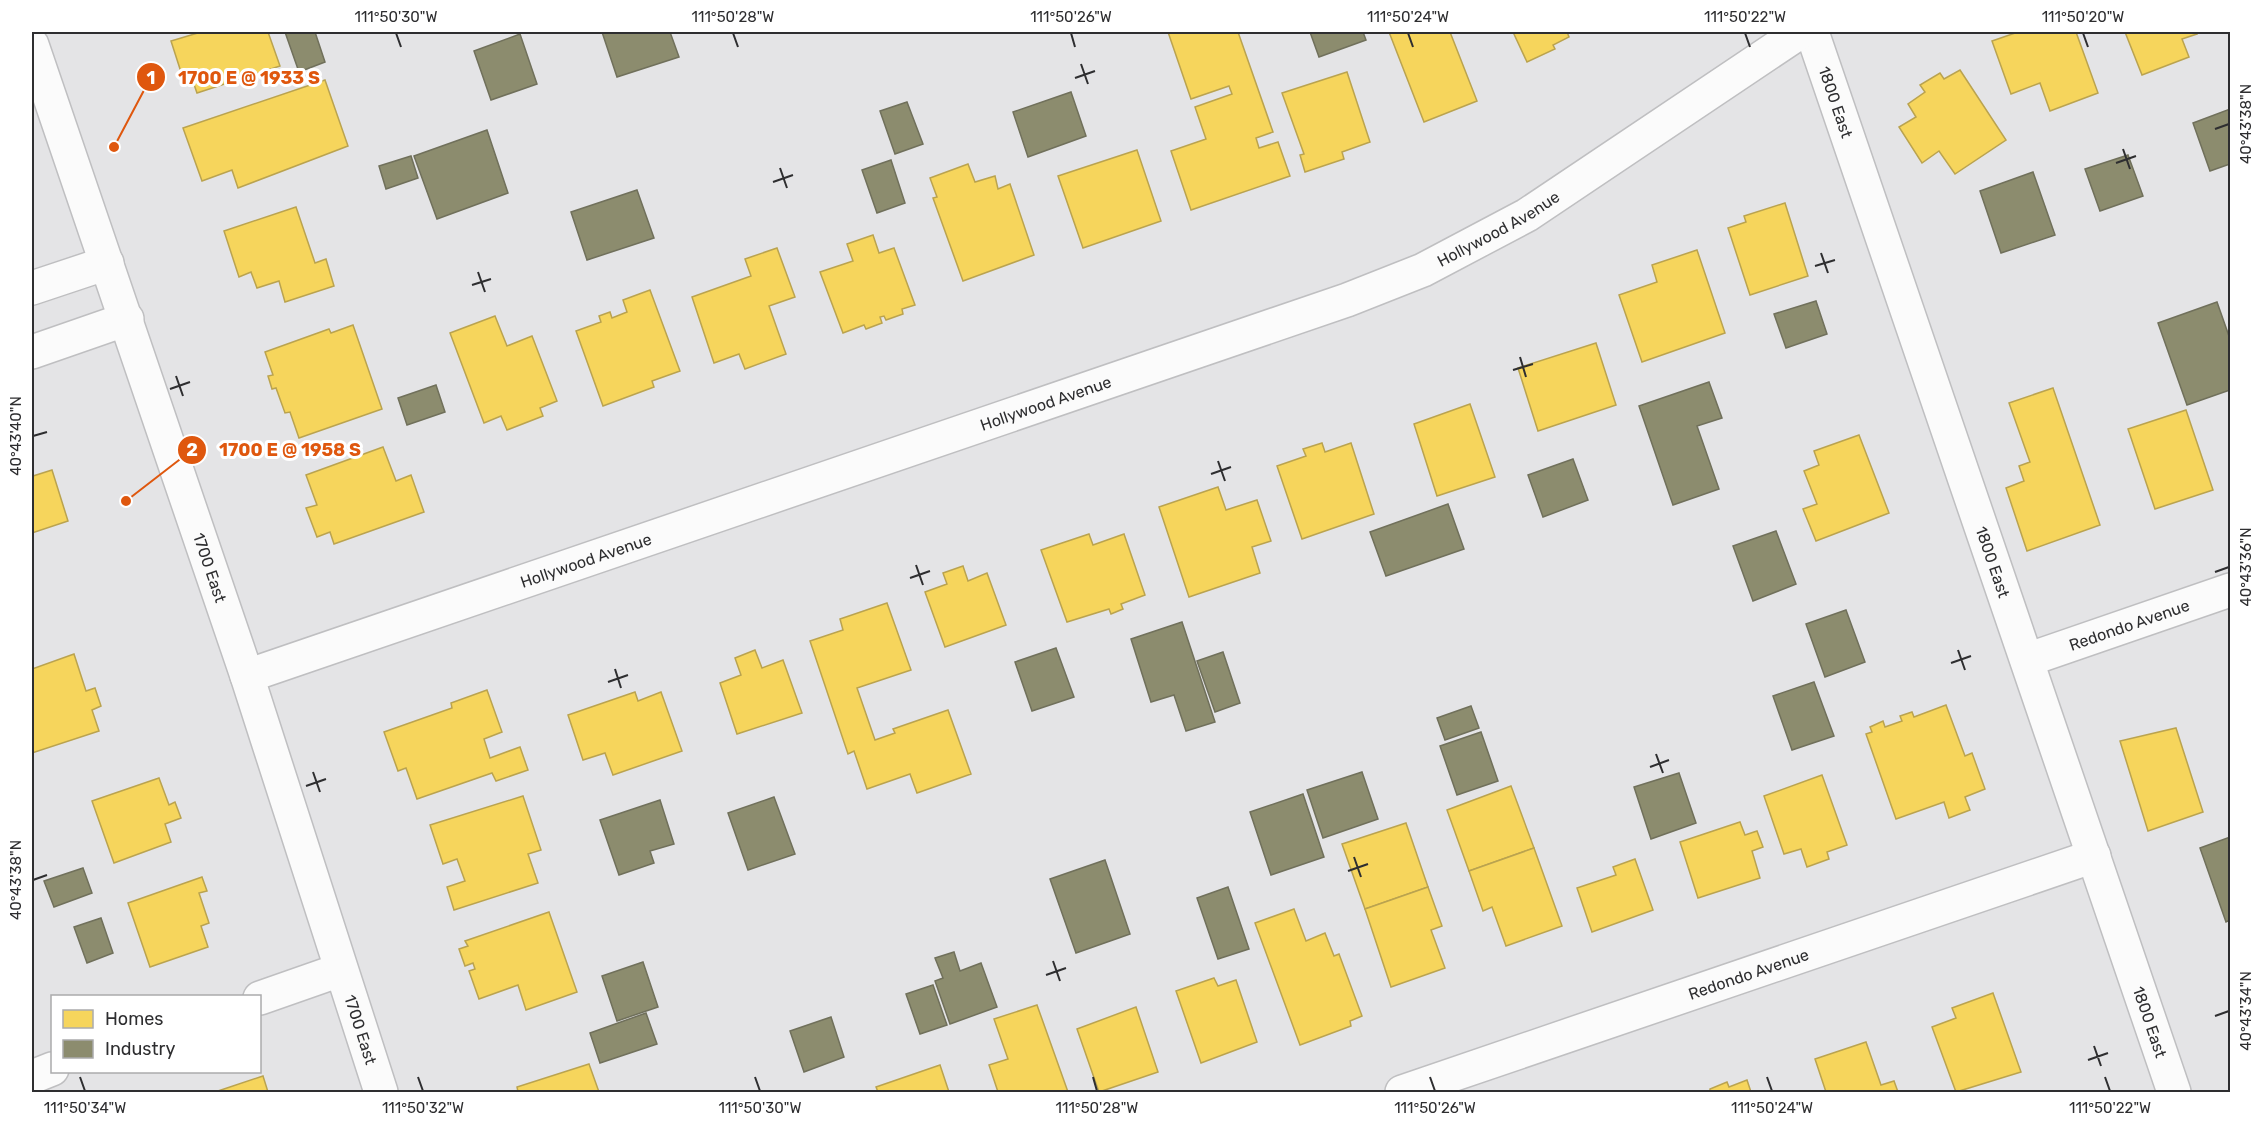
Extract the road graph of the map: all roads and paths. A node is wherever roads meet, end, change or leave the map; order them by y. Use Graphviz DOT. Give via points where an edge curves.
graph roads {
  1 [pos="1800,32"];
  2 [pos="1812,32"];
  3 [pos="32,45"];
  4 [pos="107,263"];
  5 [pos="32,288"];
  6 [pos="127,319"];
  7 [pos="32,352"];
  8 [pos="2230,590"];
  9 [pos="2027,660"];
  10 [pos="247,676"];
  11 [pos="2094,856"];
  12 [pos="340,970"];
  13 [pos="261,998"];
  14 [pos="51,1069"];
  15 [pos="32,1077"];
  16 [pos="381,1092"];
  17 [pos="1402,1092"];
  18 [pos="2174,1092"];
  1 -- 10 [label="street, Hollywood Avenue" via="1527,215 1423,270 1336,304"];
  2 -- 9 [label="street, 1800 East"];
  3 -- 4 [label="street, 1700 East"];
  4 -- 5 [label="street"];
  4 -- 6 [label="street, 1700 East"];
  6 -- 7 [label="street"];
  6 -- 10 [label="street, 1700 East"];
  8 -- 9 [label="street, Redondo Avenue"];
  9 -- 11 [label="street, 1800 East"];
  10 -- 12 [label="street, 1700 East"];
  11 -- 17 [label="street, Redondo Avenue"];
  11 -- 18 [label="street, 1800 East"];
  12 -- 13 [label="street"];
  12 -- 16 [label="street, 1700 East"];
  14 -- 15 [label="street"];
}
